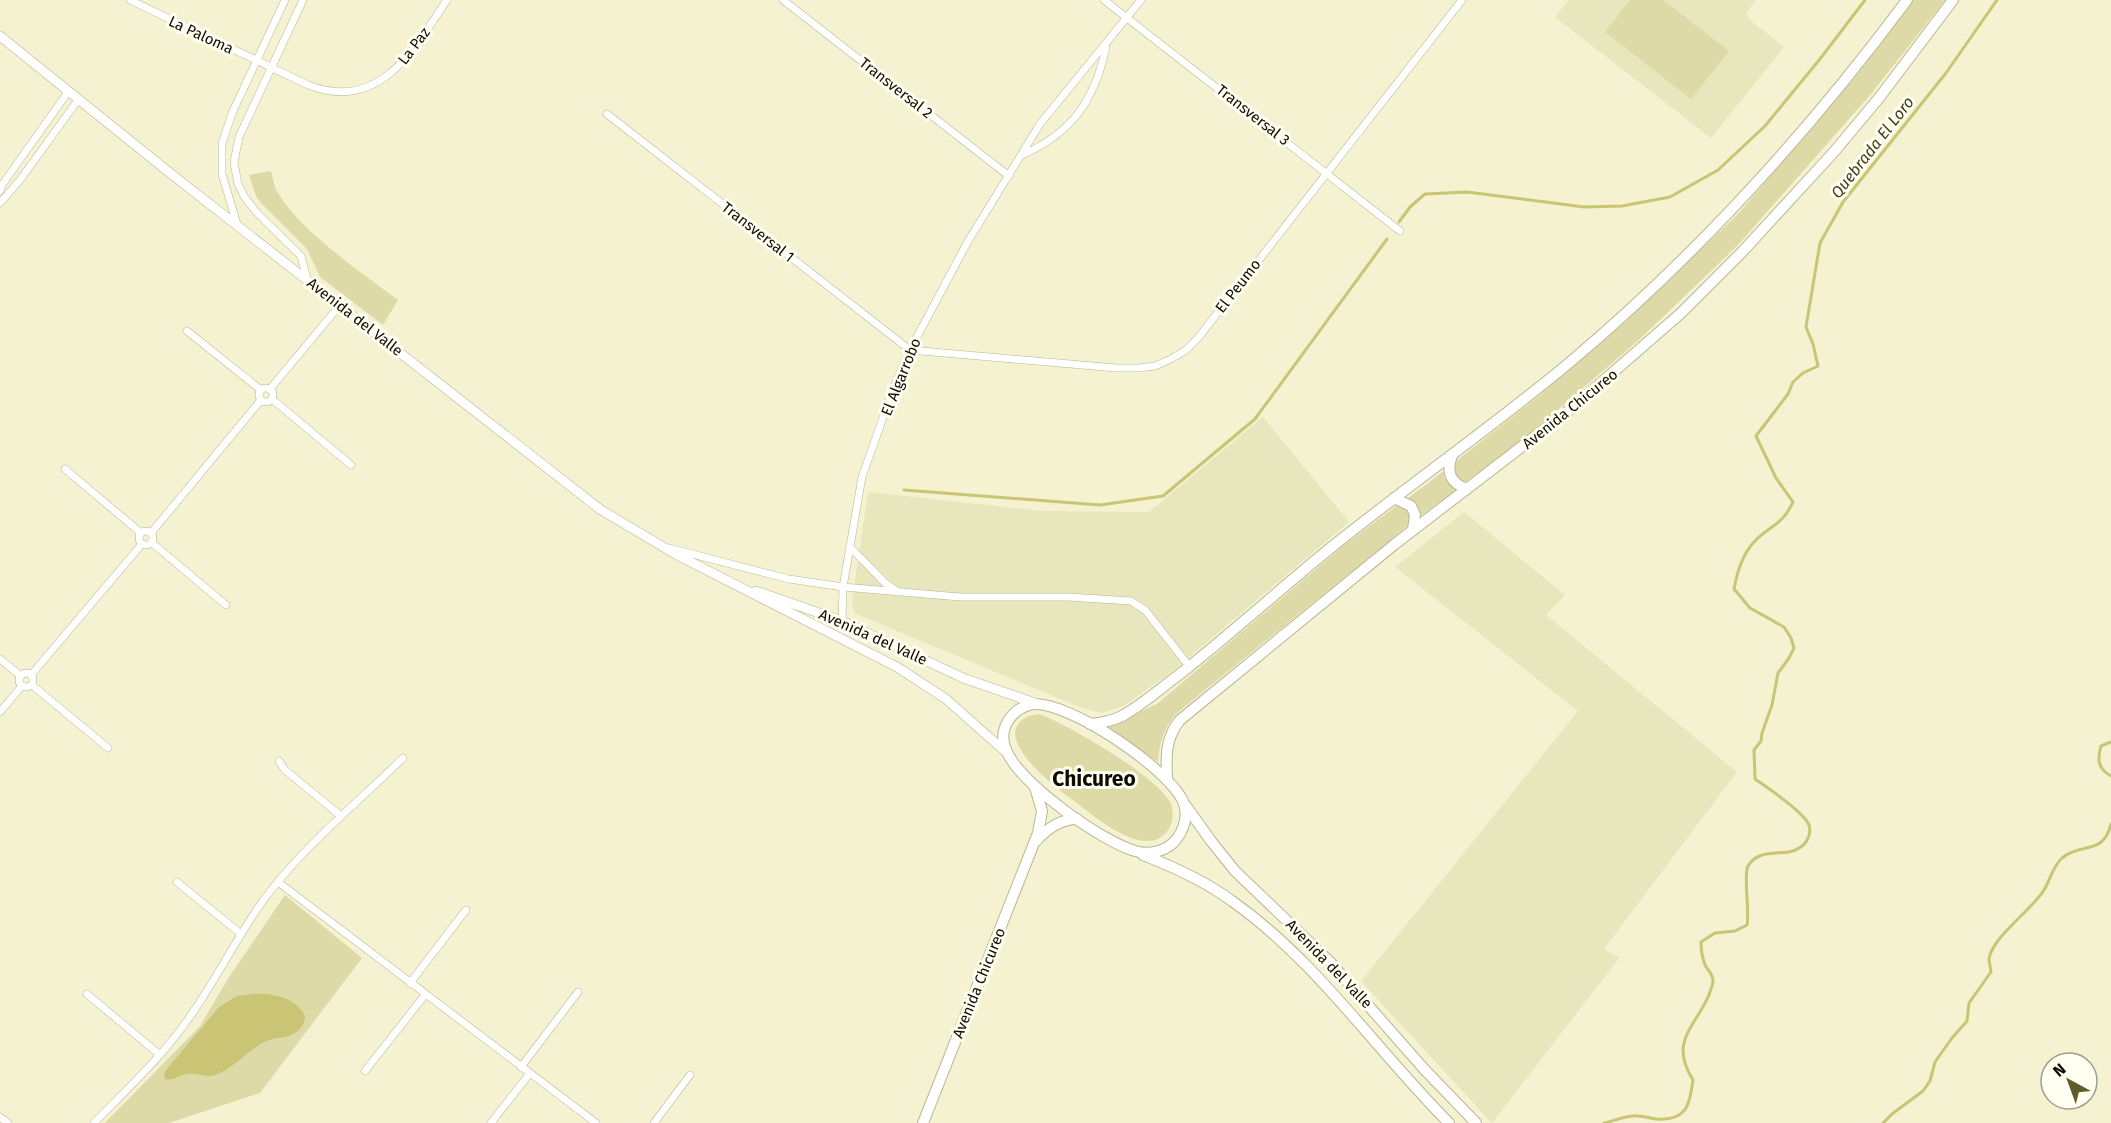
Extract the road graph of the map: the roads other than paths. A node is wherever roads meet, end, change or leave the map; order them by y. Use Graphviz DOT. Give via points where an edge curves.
graph roads {
  1 [pos="130,0"];
  2 [pos="285,0"];
  3 [pos="303,0"];
  4 [pos="447,0"];
  5 [pos="783,0"];
  6 [pos="1104,0"];
  7 [pos="1141,0"];
  8 [pos="1462,0"];
  9 [pos="1907,0"];
  10 [pos="1953,0"];
  11 [pos="1126,17"];
  12 [pos="0,39"];
  13 [pos="1106,44"];
  14 [pos="256,61"];
  15 [pos="272,68"];
  16 [pos="68,92"];
  17 [pos="78,100"];
  18 [pos="607,114"];
  19 [pos="1022,155"];
  20 [pos="1327,173"];
  21 [pos="1009,176"];
  22 [pos="2,193"];
  23 [pos="0,203"];
  24 [pos="237,224"];
  25 [pos="1400,231"];
  26 [pos="307,279"];
  27 [pos="340,305"];
  28 [pos="187,331"];
  29 [pos="910,350"];
  30 [pos="270,389"];
  31 [pos="261,390"];
  32 [pos="272,399"];
  33 [pos="261,400"];
  34 [pos="1452,455"];
  35 [pos="351,465"];
  36 [pos="65,469"];
  37 [pos="1467,489"];
  38 [pos="1394,498"];
  39 [pos="1413,530"];
  40 [pos="141,533"];
  41 [pos="151,533"];
  42 [pos="151,542"];
  43 [pos="142,543"];
  44 [pos="658,545"];
  45 [pos="850,547"];
  46 [pos="707,571"];
  47 [pos="843,587"];
  48 [pos="898,592"];
  49 [pos="226,604"];
  50 [pos="842,621"];
  51 [pos="0,659"];
  52 [pos="1189,666"];
  53 [pos="31,675"];
  54 [pos="21,676"];
  55 [pos="32,685"];
  56 [pos="22,686"];
  57 [pos="1038,704"];
  58 [pos="0,712"];
  59 [pos="1090,724"];
  60 [pos="108,748"];
  61 [pos="1008,754"];
  62 [pos="403,758"];
  63 [pos="279,761"];
  64 [pos="1167,780"];
  65 [pos="1032,782"];
  66 [pos="1184,803"];
  67 [pos="341,816"];
  68 [pos="1077,819"];
  69 [pos="1035,843"];
  70 [pos="1134,851"];
  71 [pos="177,882"];
  72 [pos="278,882"];
  73 [pos="466,910"];
  74 [pos="241,934"];
  75 [pos="410,983"];
  76 [pos="578,992"];
  77 [pos="87,994"];
  78 [pos="426,995"];
  79 [pos="160,1055"];
  80 [pos="521,1067"];
  81 [pos="365,1071"];
  82 [pos="530,1073"];
  83 [pos="690,1075"];
  84 [pos="0,1117"];
  85 [pos="8,1123"];
  86 [pos="94,1123"];
  87 [pos="491,1123"];
  88 [pos="596,1123"];
  89 [pos="654,1123"];
  90 [pos="923,1123"];
  91 [pos="1449,1123"];
  92 [pos="1476,1123"];
  1 -- 14 [label="street, La Paloma"];
  2 -- 14 [label="street"];
  3 -- 15 [label="street"];
  4 -- 15 [label="street, La Paz" via="402,63 370,86 350,91 325,90"];
  5 -- 21 [label="street, Transversal 2"];
  6 -- 11 [label="street, Transversal 3"];
  7 -- 11 [label="street"];
  8 -- 20 [label="street, El Peumo"];
  9 -- 34 [label="main road" via="1800,134 1678,264 1563,368"];
  10 -- 37 [label="main road, Avenida Chicureo" via="1856,126 1709,286 1579,402"];
  11 -- 13 [label="street"];
  11 -- 20 [label="street, Transversal 3"];
  12 -- 16 [label="street, Avenida del Valle"];
  13 -- 19 [label="street, El Algarrobo" via="1061,96"];
  13 -- 19 [label="street" via="1101,71 1078,115 1058,135"];
  14 -- 15 [label="street, La Paloma"];
  14 -- 24 [label="street" via="222,143 224,182"];
  15 -- 26 [label="street" via="239,137 235,171 241,190 257,213 301,256"];
  16 -- 17 [label="street, Avenida del Valle"];
  16 -- 22 [label="street" via="2,185"];
  17 -- 22 [label="street" via="20,180"];
  17 -- 24 [label="street, Avenida del Valle"];
  18 -- 29 [label="street, Transversal 1"];
  19 -- 21 [label="street, El Algarrobo"];
  20 -- 25 [label="street, Transversal 3"];
  20 -- 29 [label="street, El Peumo" via="1198,338 1163,363 1116,368"];
  21 -- 29 [label="street, El Algarrobo" via="967,243"];
  22 -- 23 [label="street"];
  24 -- 26 [label="street, Avenida del Valle"];
  26 -- 27 [label="street, Avenida del Valle"];
  27 -- 30 [label="street"];
  27 -- 44 [label="street, Avenida del Valle" via="574,490"];
  28 -- 31 [label="street"];
  29 -- 45 [label="street, El Algarrobo" via="862,477"];
  30 -- 31 [label="street"];
  30 -- 32 [label="street"];
  31 -- 33 [label="street"];
  32 -- 33 [label="street"];
  32 -- 35 [label="street"];
  33 -- 41 [label="street"];
  34 -- 37 [label="main road" via="1450,477 1456,485"];
  34 -- 38 [label="main road"];
  36 -- 40 [label="street"];
  37 -- 39 [label="main road, Avenida Chicureo"];
  38 -- 39 [label="main road" via="1411,506 1415,515"];
  38 -- 52 [label="main road"];
  39 -- 64 [label="main road, Avenida Chicureo" via="1180,720 1167,745"];
  40 -- 41 [label="street"];
  40 -- 43 [label="street"];
  41 -- 42 [label="street"];
  42 -- 43 [label="street"];
  42 -- 49 [label="street"];
  43 -- 53 [label="street"];
  44 -- 46 [label="street, Avenida del Valle"];
  44 -- 47 [label="street" via="789,579"];
  45 -- 47 [label="street, El Algarrobo"];
  45 -- 48 [label="street"];
  46 -- 50 [label="street, Avenida del Valle"];
  46 -- 61 [label="street, Avenida del Valle" via="911,676 960,710"];
  47 -- 48 [label="street"];
  47 -- 50 [label="street, El Algarrobo"];
  48 -- 52 [label="street" via="1131,601 1145,610"];
  50 -- 57 [label="street, Avenida del Valle" via="963,678"];
  51 -- 54 [label="street"];
  52 -- 59 [label="main road" via="1126,714"];
  53 -- 54 [label="street"];
  53 -- 55 [label="street"];
  54 -- 56 [label="street"];
  55 -- 56 [label="street"];
  55 -- 60 [label="street"];
  56 -- 58 [label="street"];
  57 -- 59 [label="main road, Avenida del Valle" via="1065,711"];
  57 -- 61 [label="main road" via="1021,708 1008,720 1003,737"];
  59 -- 64 [label="main road, Avenida del Valle"];
  61 -- 65 [label="main road"];
  62 -- 67 [label="street"];
  63 -- 67 [label="street"];
  64 -- 66 [label="main road, Avenida del Valle"];
  65 -- 68 [label="main road, Avenida del Valle"];
  65 -- 69 [label="main road, Avenida Chicureo" via="1042,811"];
  66 -- 70 [label="main road" via="1185,821 1176,840 1154,852"];
  66 -- 92 [label="main road, Avenida del Valle" via="1235,871 1330,962"];
  67 -- 72 [label="street"];
  68 -- 69 [label="main road, Avenida Chicureo" via="1057,824"];
  68 -- 70 [label="main road, Avenida del Valle"];
  69 -- 90 [label="main road, Avenida Chicureo"];
  70 -- 91 [label="main road, Avenida del Valle" via="1204,883 1261,923 1319,980"];
  71 -- 74 [label="street"];
  72 -- 74 [label="street"];
  72 -- 75 [label="street"];
  73 -- 75 [label="street"];
  74 -- 79 [label="street" via="203,998"];
  75 -- 78 [label="street"];
  76 -- 80 [label="street"];
  77 -- 79 [label="street"];
  78 -- 80 [label="street"];
  78 -- 81 [label="street"];
  79 -- 86 [label="street"];
  80 -- 82 [label="street"];
  82 -- 87 [label="street"];
  82 -- 88 [label="street"];
  83 -- 89 [label="street"];
  84 -- 85 [label="street"];
}
